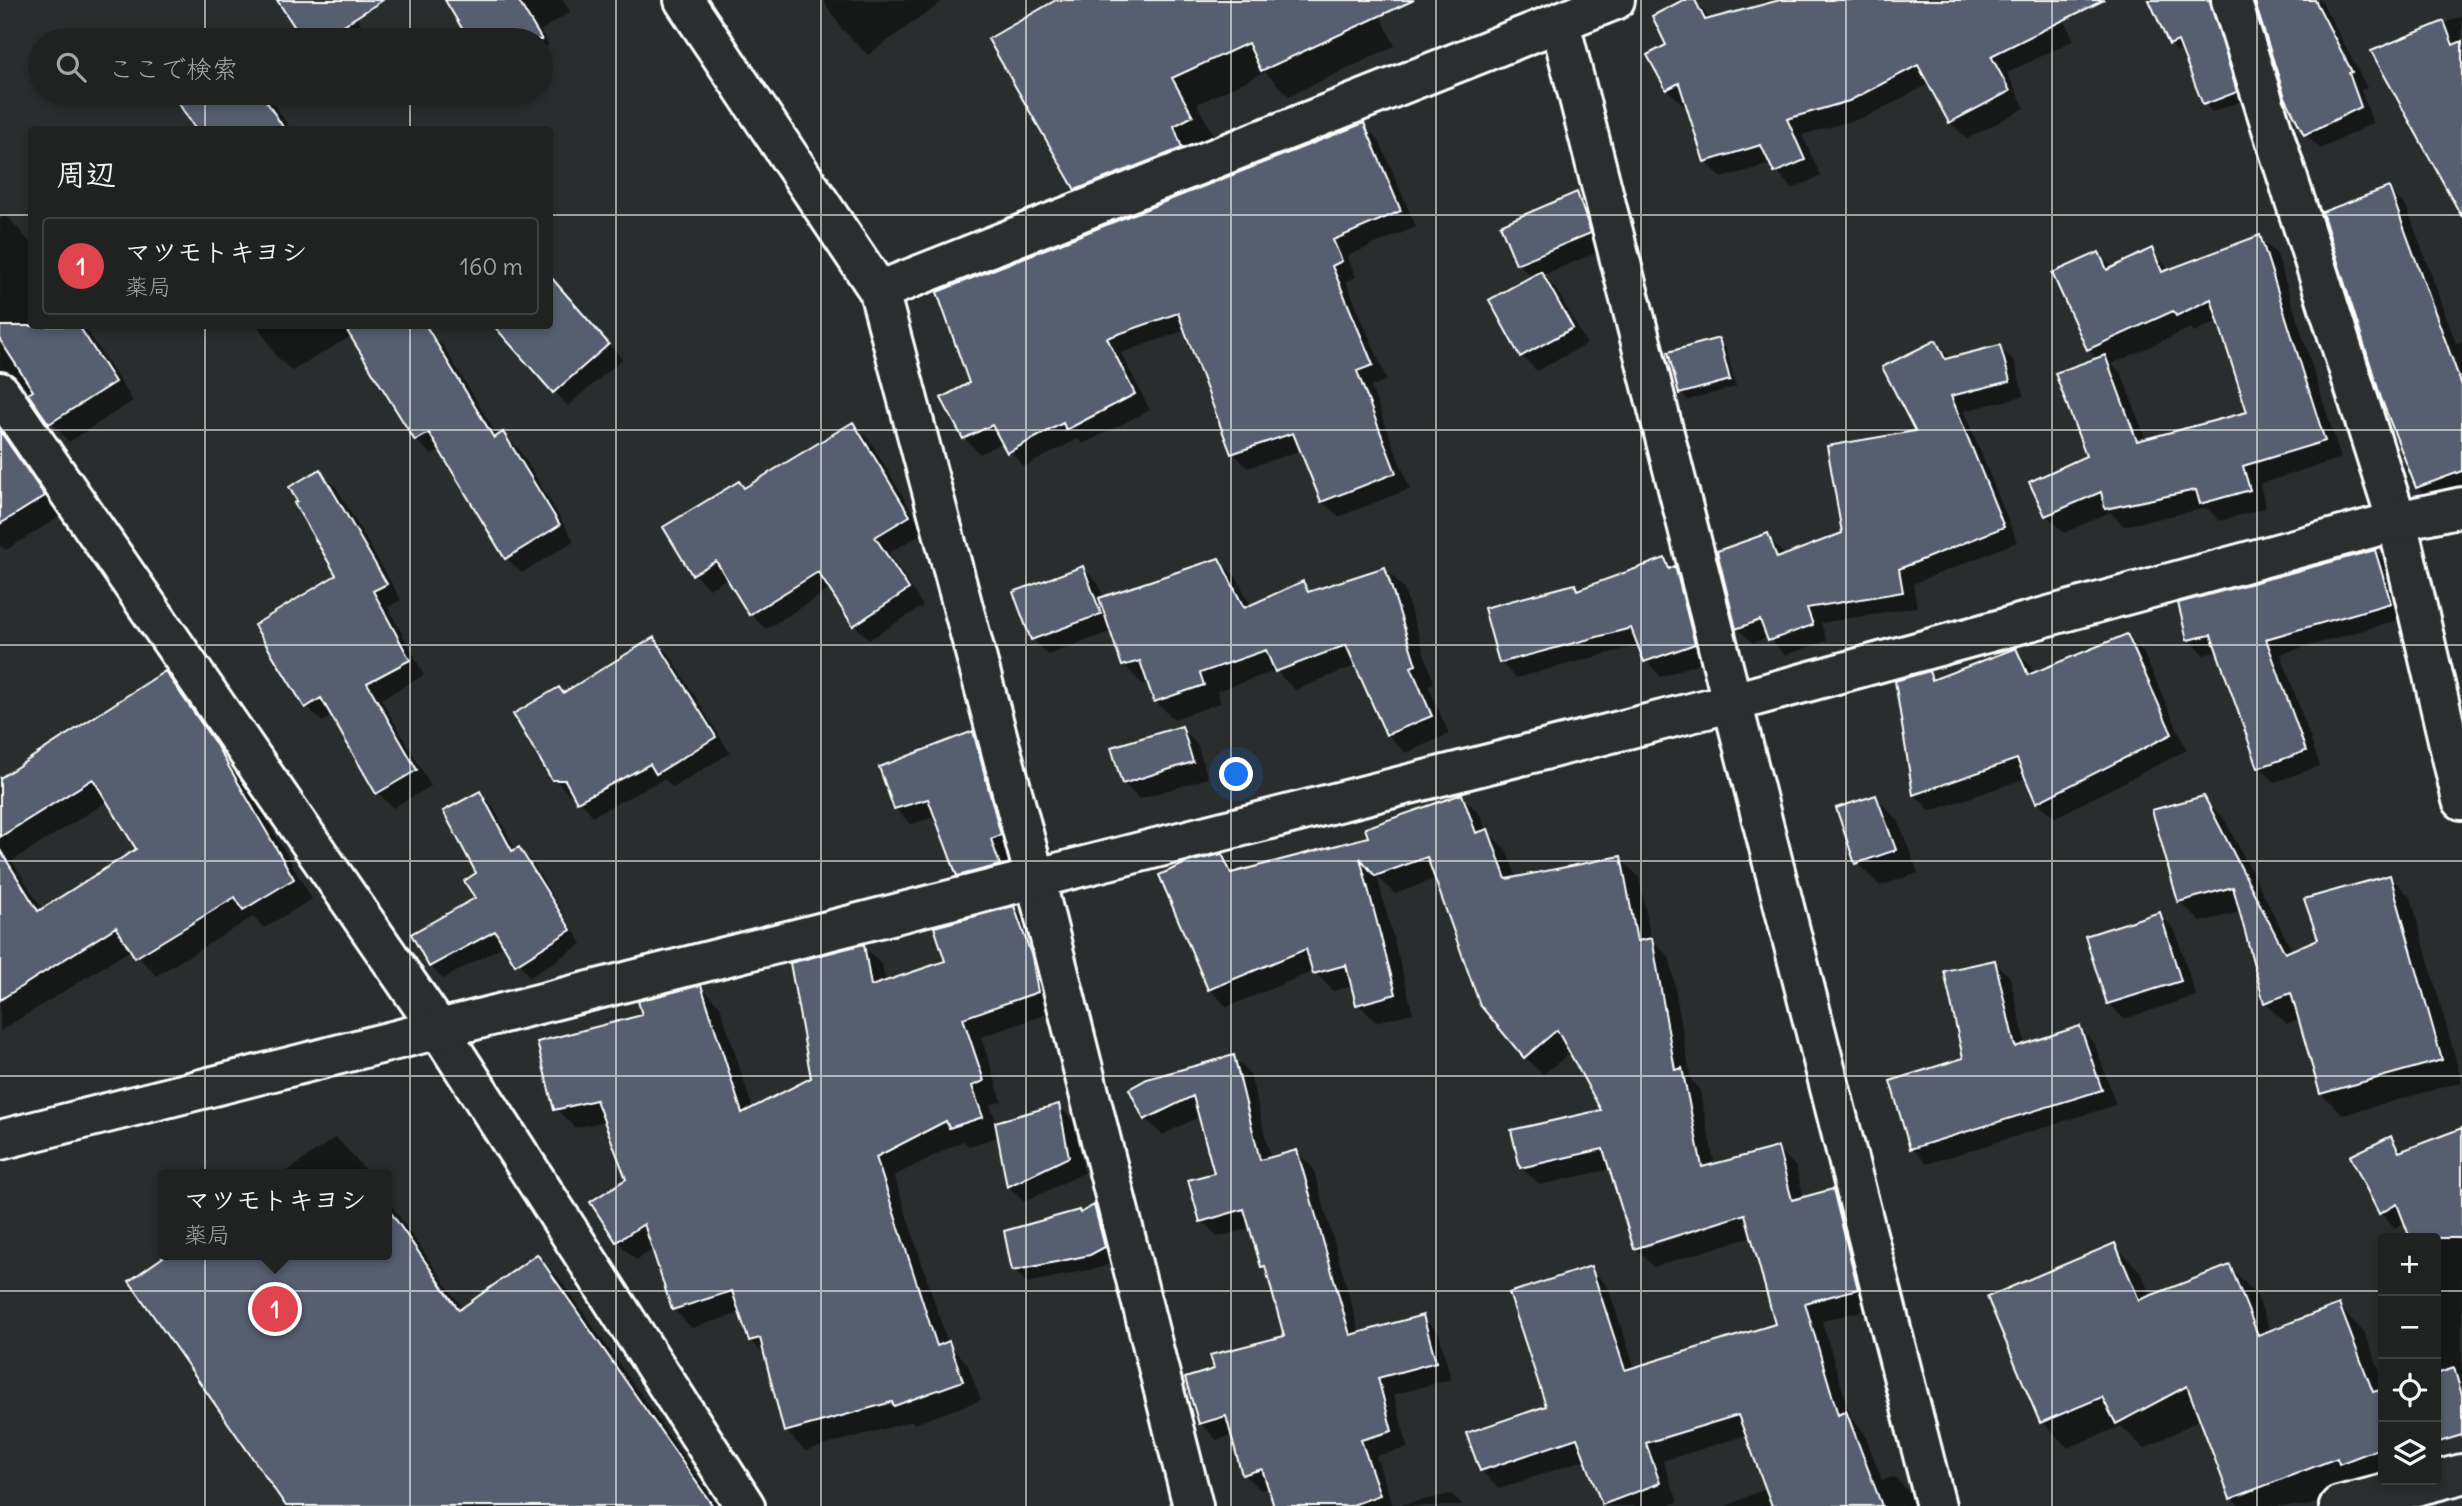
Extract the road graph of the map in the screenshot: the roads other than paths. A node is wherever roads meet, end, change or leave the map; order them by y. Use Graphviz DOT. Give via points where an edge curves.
graph roads {
  1 [pos="684,0"];
  2 [pos="1615,0"];
  3 [pos="2231,0"];
  4 [pos="1560,23"];
  5 [pos="879,291"];
  6 [pos="0,393"];
  7 [pos="2462,507"];
  8 [pos="2397,521"];
  9 [pos="1730,703"];
  10 [pos="2462,800"];
  11 [pos="1035,878"];
  12 [pos="438,1028"];
  13 [pos="0,1140"];
  14 [pos="2462,1474"];
  15 [pos="745,1506"];
  16 [pos="1193,1506"];
  17 [pos="1936,1506"];
  18 [pos="2339,1506"];
  1 -- 5 [label="street"];
  2 -- 4 [label="street"];
  3 -- 8 [label="street"];
  4 -- 5 [label="street"];
  4 -- 9 [label="street"];
  5 -- 11 [label="street"];
  6 -- 12 [label="street"];
  7 -- 8 [label="street"];
  8 -- 9 [label="street"];
  8 -- 10 [label="street"];
  9 -- 11 [label="street"];
  9 -- 17 [label="street"];
  11 -- 12 [label="street"];
  11 -- 16 [label="street"];
  12 -- 13 [label="street"];
  12 -- 15 [label="street"];
  14 -- 18 [label="street"];
}
